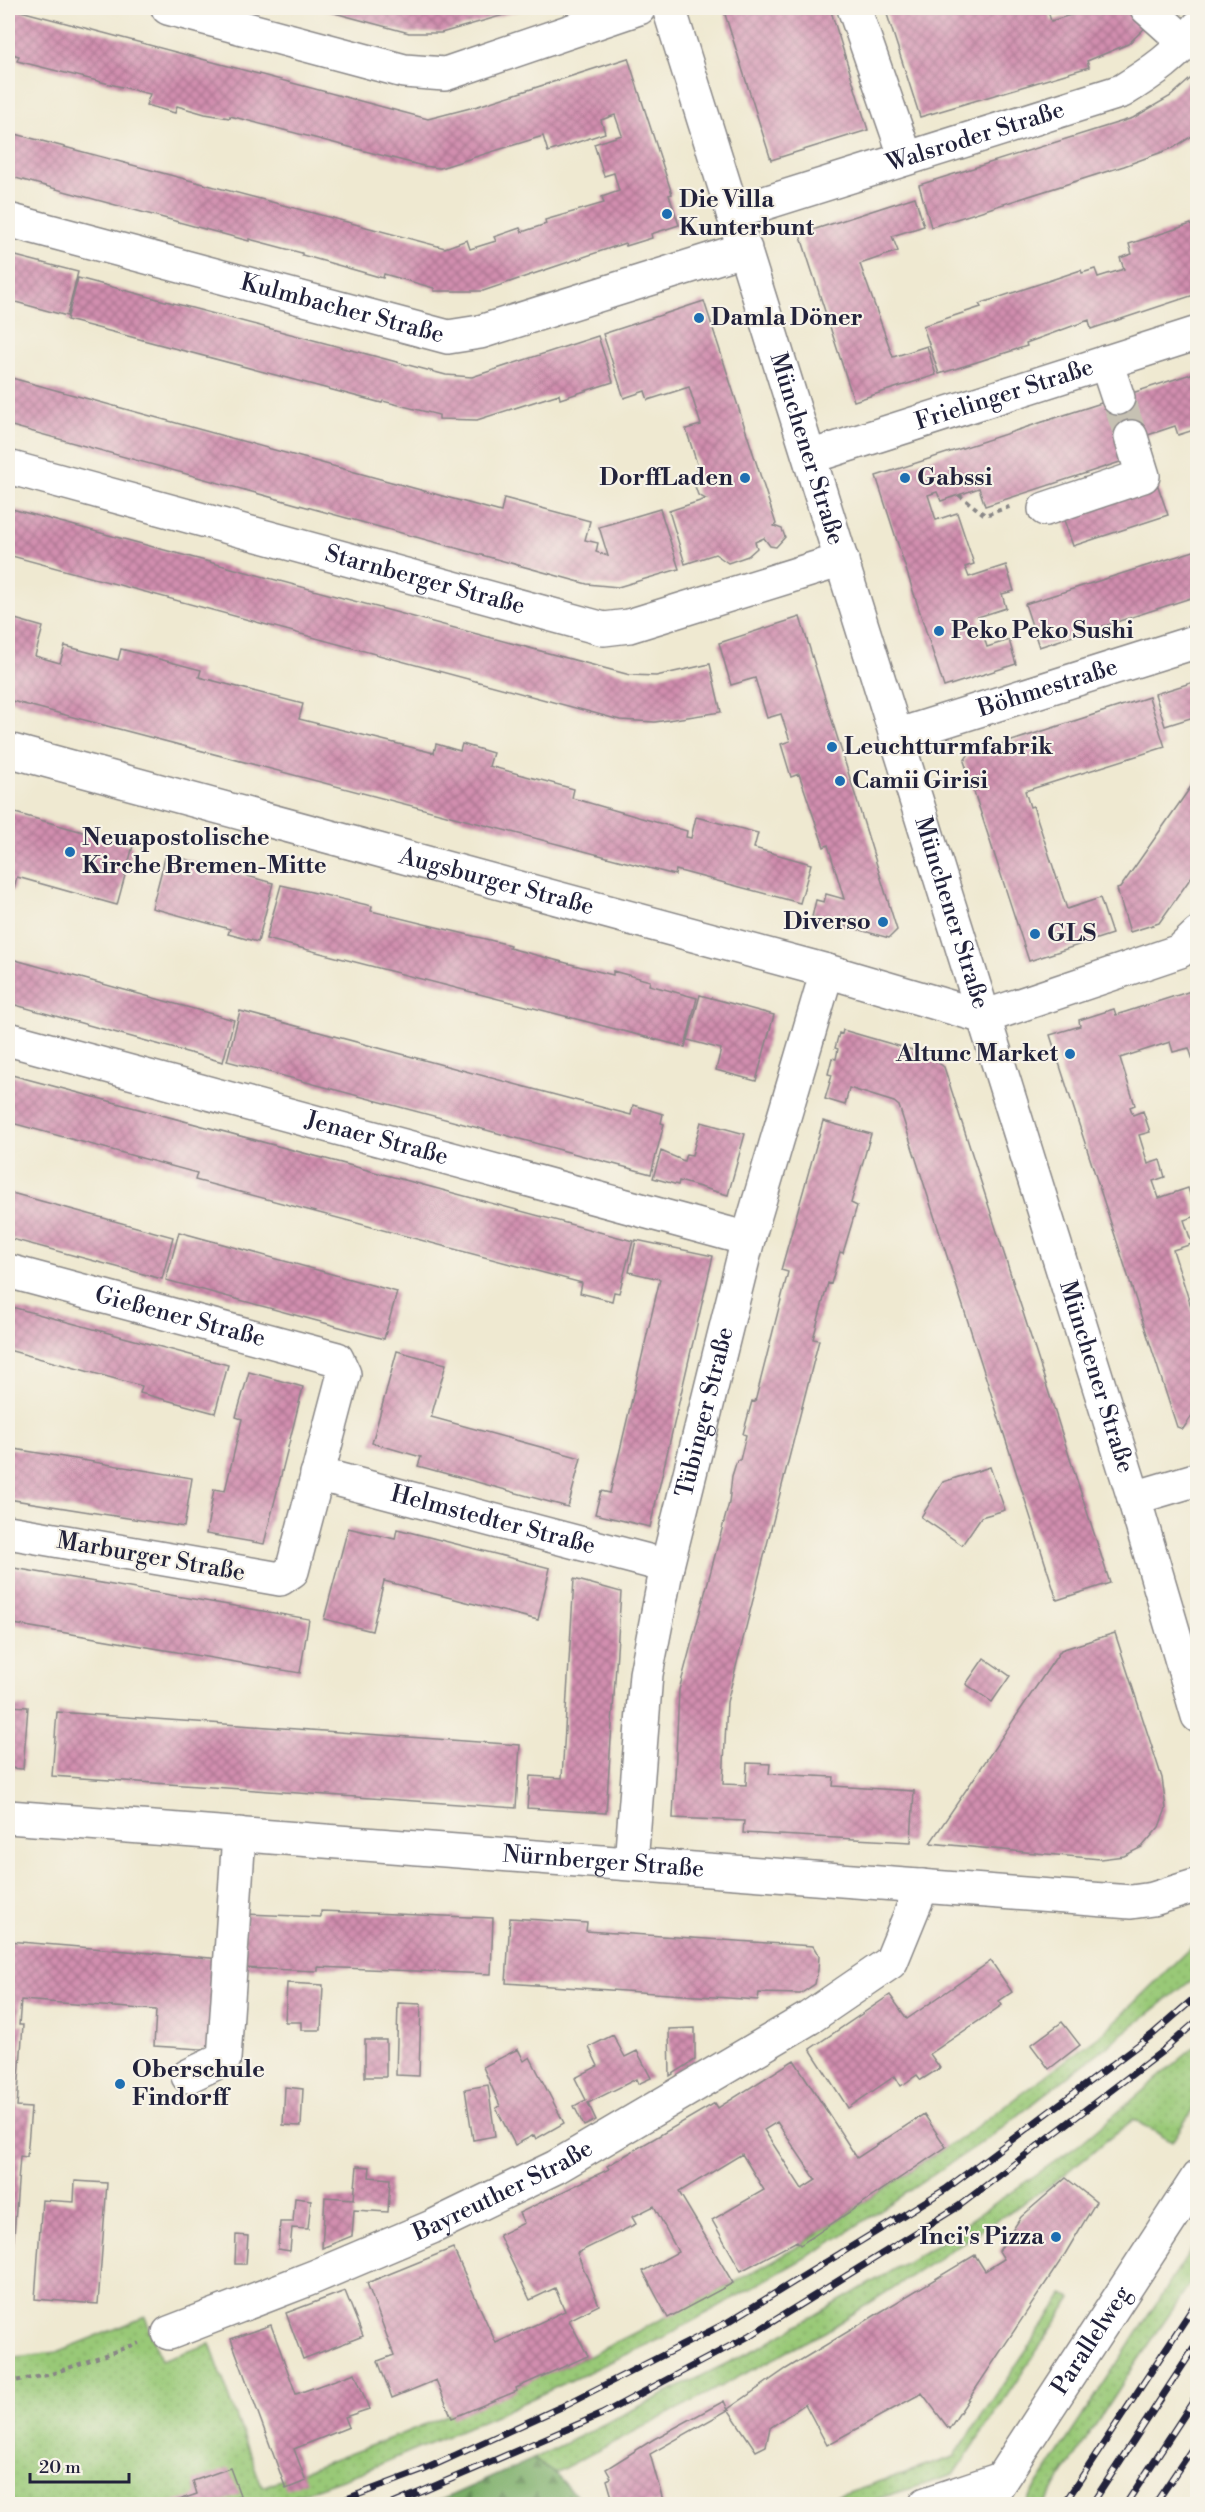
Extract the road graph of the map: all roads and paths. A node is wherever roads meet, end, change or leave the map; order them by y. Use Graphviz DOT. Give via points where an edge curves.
graph roads {
  1 [pos="168,8"];
  2 [pos="639,8"];
  3 [pos="669,8"];
  4 [pos="854,8"];
  5 [pos="1147,8"];
  6 [pos="1192,35"];
  7 [pos="906,158"];
  8 [pos="733,213"];
  9 [pos="8,220"];
  10 [pos="745,249"];
  11 [pos="1197,333"];
  12 [pos="1106,362"];
  13 [pos="1118,398"];
  14 [pos="1131,437"];
  15 [pos="810,457"];
  16 [pos="8,467"];
  17 [pos="959,495"];
  18 [pos="1046,509"];
  19 [pos="842,560"];
  20 [pos="1197,641"];
  21 [pos="896,736"];
  22 [pos="8,750"];
  23 [pos="1197,934"];
  24 [pos="827,971"];
  25 [pos="984,1017"];
  26 [pos="8,1039"];
  27 [pos="748,1239"];
  28 [pos="8,1271"];
  29 [pos="317,1474"];
  30 [pos="1197,1479"];
  31 [pos="1134,1498"];
  32 [pos="8,1532"];
  33 [pos="668,1566"];
  34 [pos="1197,1716"];
  35 [pos="8,1817"];
  36 [pos="239,1834"];
  37 [pos="631,1863"];
  38 [pos="1197,1885"];
  39 [pos="922,1886"];
  40 [pos="188,2076"];
  41 [pos="1197,2177"];
  42 [pos="169,2332"];
  43 [pos="8,2382"];
  44 [pos="993,2492"];
  45 [pos="926,2505"];
  1 -- 2 [label="main road" via="404,71 446,74"];
  3 -- 8 [label="main road, Münchener Straße"];
  4 -- 7 [label="main road"];
  5 -- 6 [label="main road"];
  6 -- 7 [label="main road, Walsroder Straße" via="1156,70 1122,91"];
  7 -- 8 [label="main road, Walsroder Straße"];
  8 -- 10 [label="main road, Münchener Straße"];
  9 -- 10 [label="main road, Kulmbacher Straße" via="448,337 480,333"];
  10 -- 15 [label="main road, Münchener Straße"];
  11 -- 12 [label="main road, Frielinger Straße"];
  12 -- 13 [label="main road"];
  12 -- 15 [label="main road, Frielinger Straße"];
  14 -- 18 [label="main road" via="1143,476"];
  15 -- 19 [label="main road, Münchener Straße"];
  16 -- 19 [label="main road, Starnberger Straße" via="604,629 628,626"];
  17 -- 18 [label="path" via="985,515 1011,505 1037,517 1046,514"];
  19 -- 21 [label="main road, Münchener Straße"];
  20 -- 21 [label="main road, Böhmestraße"];
  21 -- 25 [label="main road, Münchener Straße"];
  22 -- 24 [label="main road, Augsburger Straße"];
  23 -- 25 [label="main road" via="1180,951"];
  24 -- 25 [label="main road, Augsburger Straße"];
  24 -- 27 [label="main road, Tübinger Straße"];
  25 -- 31 [label="main road, Münchener Straße"];
  26 -- 27 [label="main road, Jenaer Straße"];
  27 -- 33 [label="main road, Tübinger Straße"];
  28 -- 29 [label="main road, Gießener Straße" via="337,1359 344,1374"];
  29 -- 32 [label="main road, Marburger Straße" via="292,1571 280,1579"];
  29 -- 33 [label="main road, Helmstedter Straße"];
  30 -- 31 [label="main road"];
  31 -- 34 [label="main road, Münchener Straße"];
  33 -- 37 [label="main road, Tübinger Straße" via="645,1674"];
  35 -- 36 [label="main road, Nürnberger Straße"];
  36 -- 37 [label="main road, Nürnberger Straße"];
  36 -- 40 [label="main road" via="224,2060"];
  37 -- 39 [label="main road, Nürnberger Straße"];
  38 -- 39 [label="main road, Nürnberger Straße" via="1131,1902"];
  39 -- 42 [label="main road, Bayreuther Straße" via="891,1962 799,2024 546,2172 314,2277"];
  41 -- 44 [label="main road, Parallelweg"];
  42 -- 43 [label="path" via="48,2375"];
  44 -- 45 [label="main road"];
}
